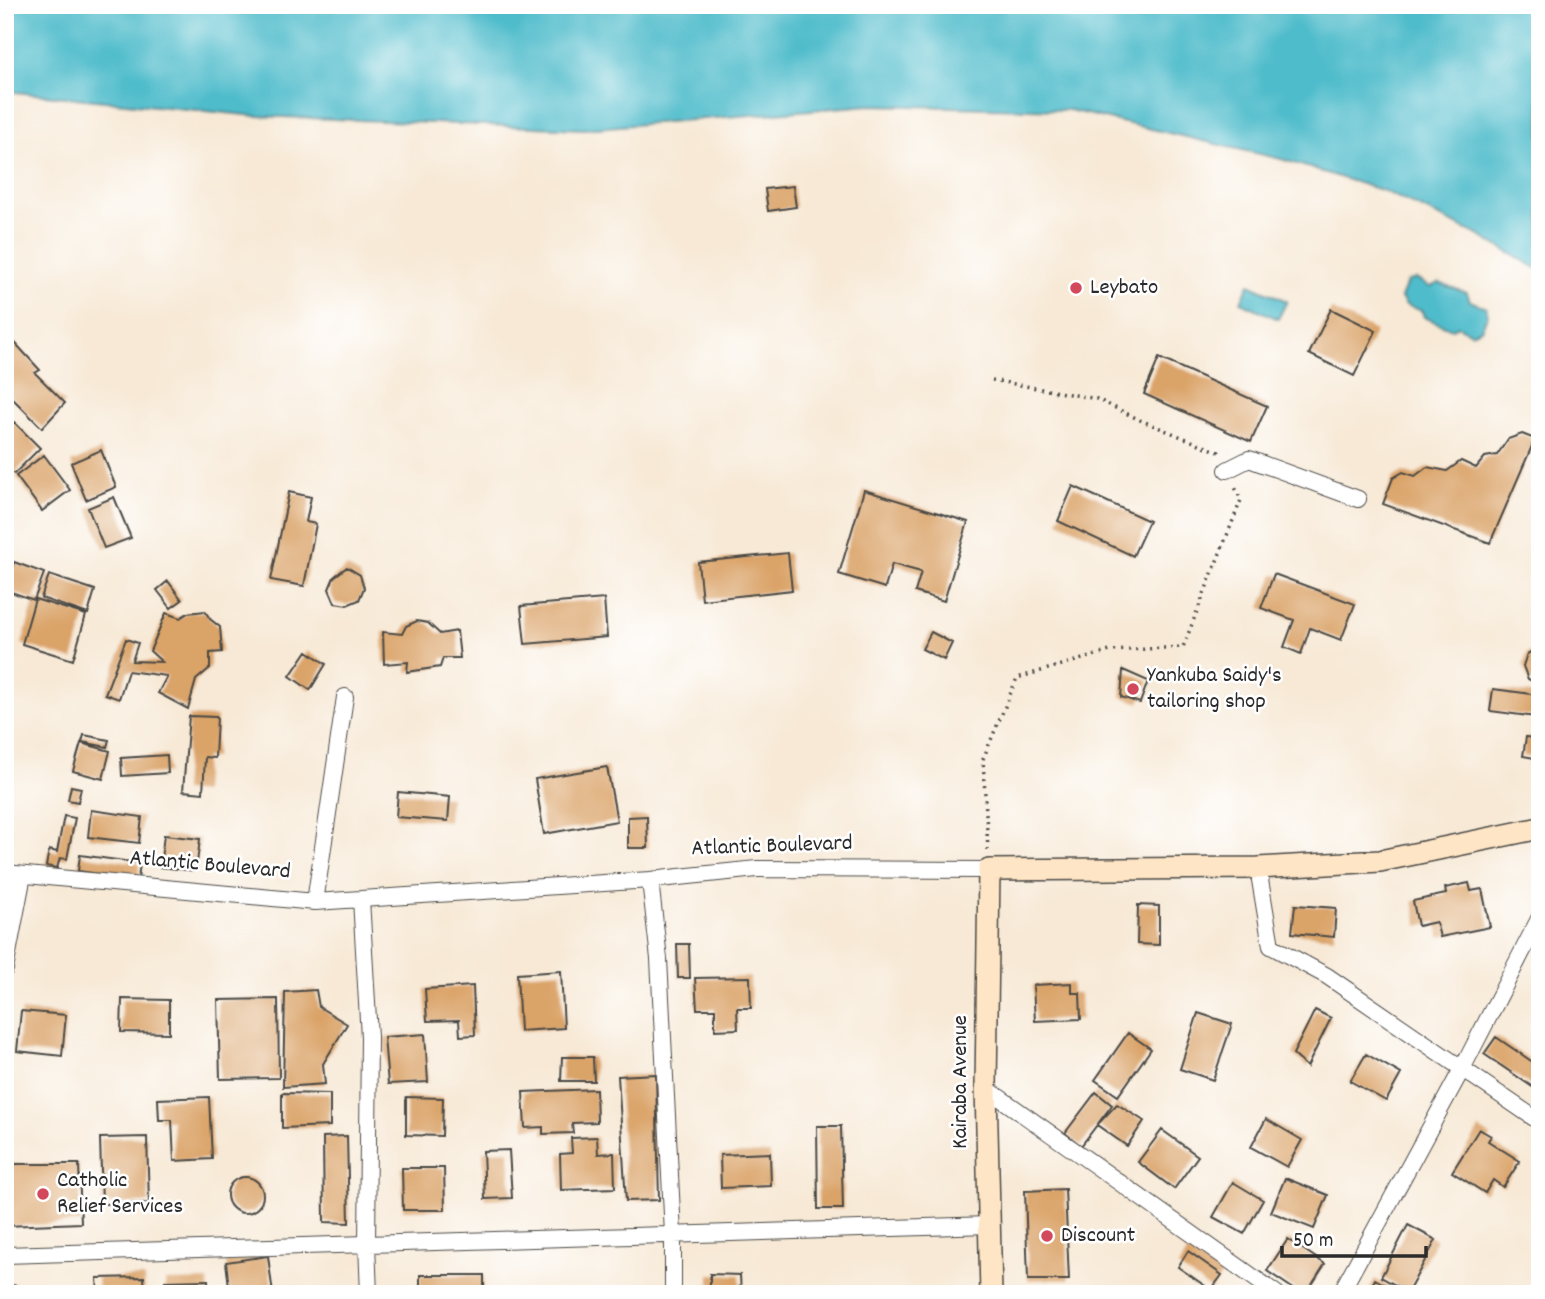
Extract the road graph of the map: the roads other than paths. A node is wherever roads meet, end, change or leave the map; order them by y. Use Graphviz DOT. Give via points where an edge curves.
graph roads {
  1 [pos="1227,470"];
  2 [pos="1358,499"];
  3 [pos="345,697"];
  4 [pos="1540,828"];
  5 [pos="1258,868"];
  6 [pos="989,870"];
  7 [pos="5,873"];
  8 [pos="23,874"];
  9 [pos="650,880"];
  10 [pos="361,899"];
  11 [pos="315,902"];
  12 [pos="1540,918"];
  13 [pos="5,969"];
  14 [pos="1462,1069"];
  15 [pos="986,1088"];
  16 [pos="1540,1122"];
  17 [pos="990,1225"];
  18 [pos="673,1234"];
  19 [pos="367,1244"];
  20 [pos="5,1255"];
  21 [pos="369,1294"];
  22 [pos="673,1294"];
  23 [pos="991,1294"];
  24 [pos="1277,1294"];
  25 [pos="1340,1294"];
  1 -- 2 [label="street" via="1249,459"];
  3 -- 11 [label="street"];
  4 -- 5 [label="street, Atlantic Boulevard" via="1380,861"];
  5 -- 6 [label="street, Atlantic Boulevard"];
  5 -- 14 [label="street" via="1271,946 1327,976"];
  6 -- 9 [label="street, Atlantic Boulevard" via="757,869"];
  6 -- 15 [label="street, Kairaba Avenue"];
  7 -- 8 [label="street, Atlantic Boulevard"];
  8 -- 11 [label="street, Atlantic Boulevard"];
  8 -- 13 [label="street"];
  9 -- 10 [label="street, Atlantic Boulevard"];
  9 -- 18 [label="street" via="659,959"];
  10 -- 11 [label="street, Atlantic Boulevard"];
  10 -- 19 [label="street" via="369,1037"];
  12 -- 14 [label="street"];
  14 -- 16 [label="street"];
  14 -- 25 [label="street"];
  15 -- 17 [label="street, Kairaba Avenue"];
  15 -- 24 [label="street"];
  17 -- 18 [label="street"];
  17 -- 23 [label="street, Kairaba Avenue"];
  18 -- 19 [label="street"];
  18 -- 22 [label="street"];
  19 -- 20 [label="street"];
  19 -- 21 [label="street"];
}
